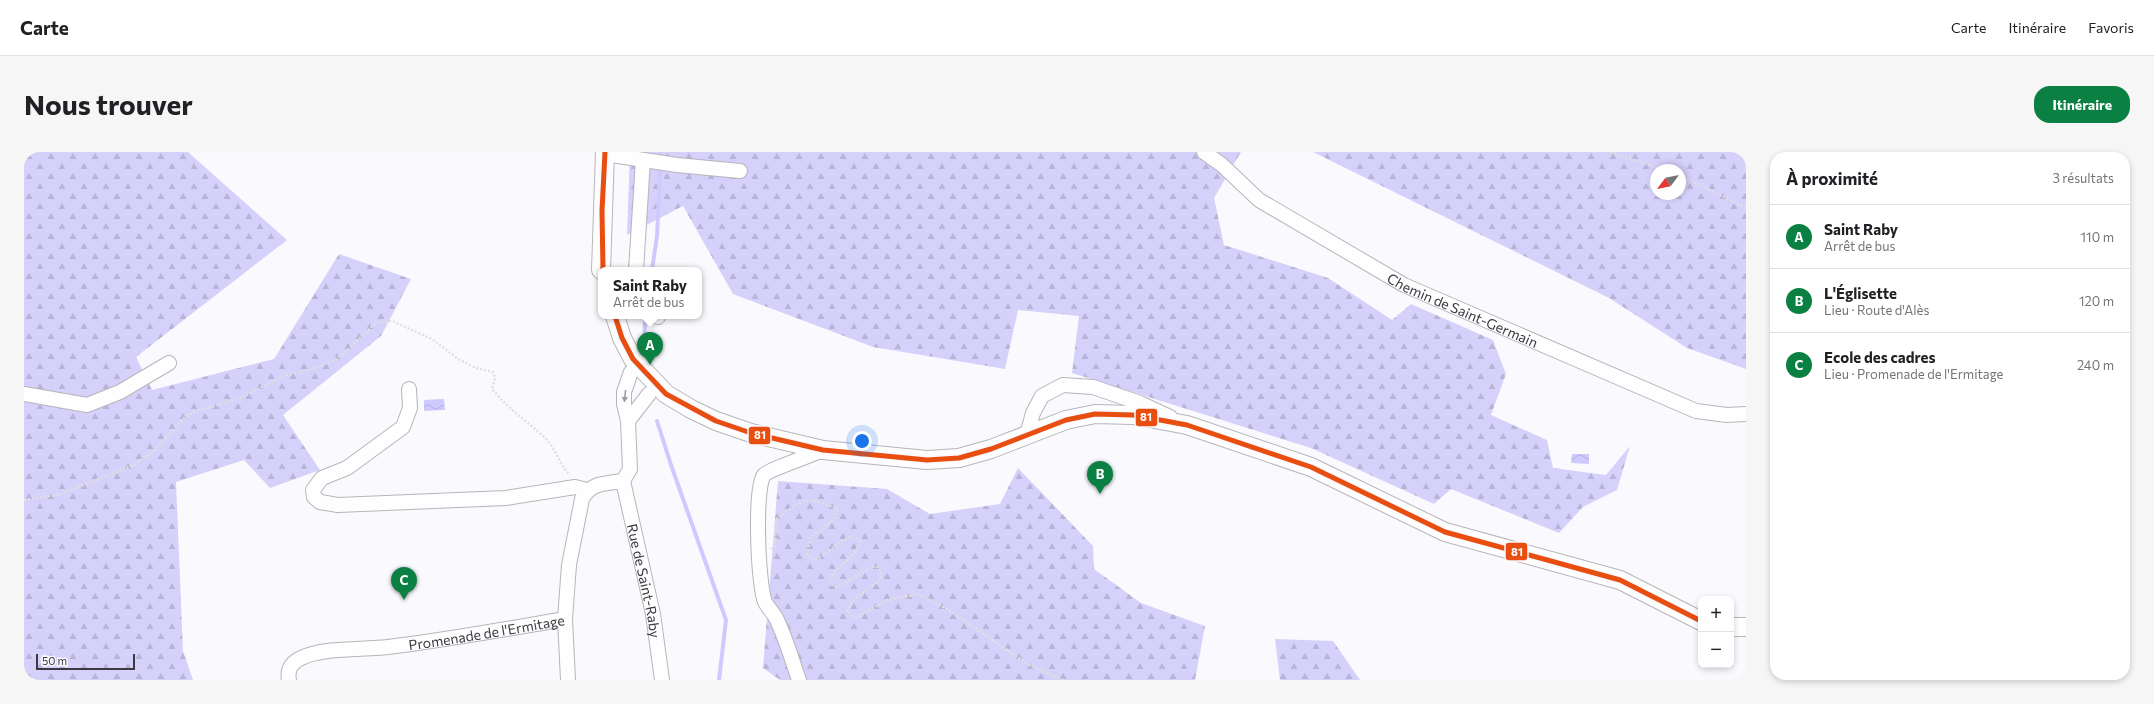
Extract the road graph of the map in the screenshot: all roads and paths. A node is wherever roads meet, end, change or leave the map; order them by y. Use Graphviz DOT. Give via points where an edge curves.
graph roads {
  1 [pos="1204,152"];
  2 [pos="1610,152"];
  3 [pos="605,153"];
  4 [pos="645,160"];
  5 [pos="1650,165"];
  6 [pos="740,171"];
  7 [pos="1686,178"];
  8 [pos="1746,208"];
  9 [pos="602,267"];
  10 [pos="636,267"];
  11 [pos="608,319"];
  12 [pos="616,319"];
  13 [pos="168,363"];
  14 [pos="631,372"];
  15 [pos="409,390"];
  16 [pos="24,394"];
  17 [pos="649,394"];
  18 [pos="1746,414"];
  19 [pos="628,421"];
  20 [pos="1187,425"];
  21 [pos="751,433"];
  22 [pos="1030,433"];
  23 [pos="823,450"];
  24 [pos="623,481"];
  25 [pos="587,490"];
  26 [pos="24,500"];
  27 [pos="759,551"];
  28 [pos="565,619"];
  29 [pos="1698,619"];
  30 [pos="1734,627"];
  31 [pos="1746,627"];
  32 [pos="289,680"];
  33 [pos="568,680"];
  34 [pos="662,680"];
  35 [pos="799,680"];
  36 [pos="1063,680"];
  1 -- 18 [label="street, Chemin de Saint-Germain" via="1222,165 1259,200 1404,285 1696,410 1727,415"];
  2 -- 5 [label="path"];
  3 -- 4 [label="street"];
  3 -- 9 [label="main road"];
  4 -- 6 [label="street"];
  4 -- 10 [label="street"];
  7 -- 8 [label="path"];
  11 -- 14 [label="main road" via="614,343"];
  12 -- 21 [label="main road" via="622,338 634,359 666,394 716,421"];
  13 -- 16 [label="street" via="120,392 87,405"];
  14 -- 17 [label="main road"];
  14 -- 19 [label="street, one-way" via="624,392"];
  15 -- 25 [label="street" via="410,408 403,427 347,468 322,478 313,490 314,497 320,502 338,505 506,498 575,487"];
  17 -- 19 [label="street"];
  17 -- 21 [label="main road" via="675,414 733,433"];
  19 -- 24 [label="street" via="630,469"];
  20 -- 22 [label="main road" via="1133,415 1095,414 1066,420"];
  20 -- 22 [label="street" via="1140,403 1093,387 1063,385 1042,396 1033,413"];
  20 -- 29 [label="main road" via="1311,467 1445,532 1620,580"];
  21 -- 23 [label="main road"];
  22 -- 23 [label="main road" via="991,449 959,458 927,460"];
  23 -- 27 [label="street" via="792,464 772,469 764,475 760,486"];
  24 -- 25 [label="street" via="595,485"];
  24 -- 34 [label="street, Rue de Saint-Raby" via="653,614"];
  25 -- 26 [label="path" via="561,466 554,448 544,437 499,398 492,389 495,379 492,372 458,359 432,339 392,321 385,321 373,325 346,352 330,362 286,375 240,398 184,417 155,450 134,465 61,494"];
  25 -- 28 [label="street, Promenade de l'Ermitage" via="582,499 569,565"];
  27 -- 35 [label="street" via="760,578 765,602 777,619"];
  27 -- 36 [label="path" via="775,547 776,520 796,503 818,500 836,509 834,519 812,537 807,555 814,560 825,556 844,538 854,536 860,542 857,551 832,574 830,584 837,588 876,566 881,571 880,580 852,601 847,611 856,618 887,600 918,594 947,609 1029,665"];
  28 -- 32 [label="street, Promenade de l'Ermitage" via="387,647 314,654 292,664 288,671"];
  28 -- 33 [label="street"];
  30 -- 31 [label="main road"];
}
